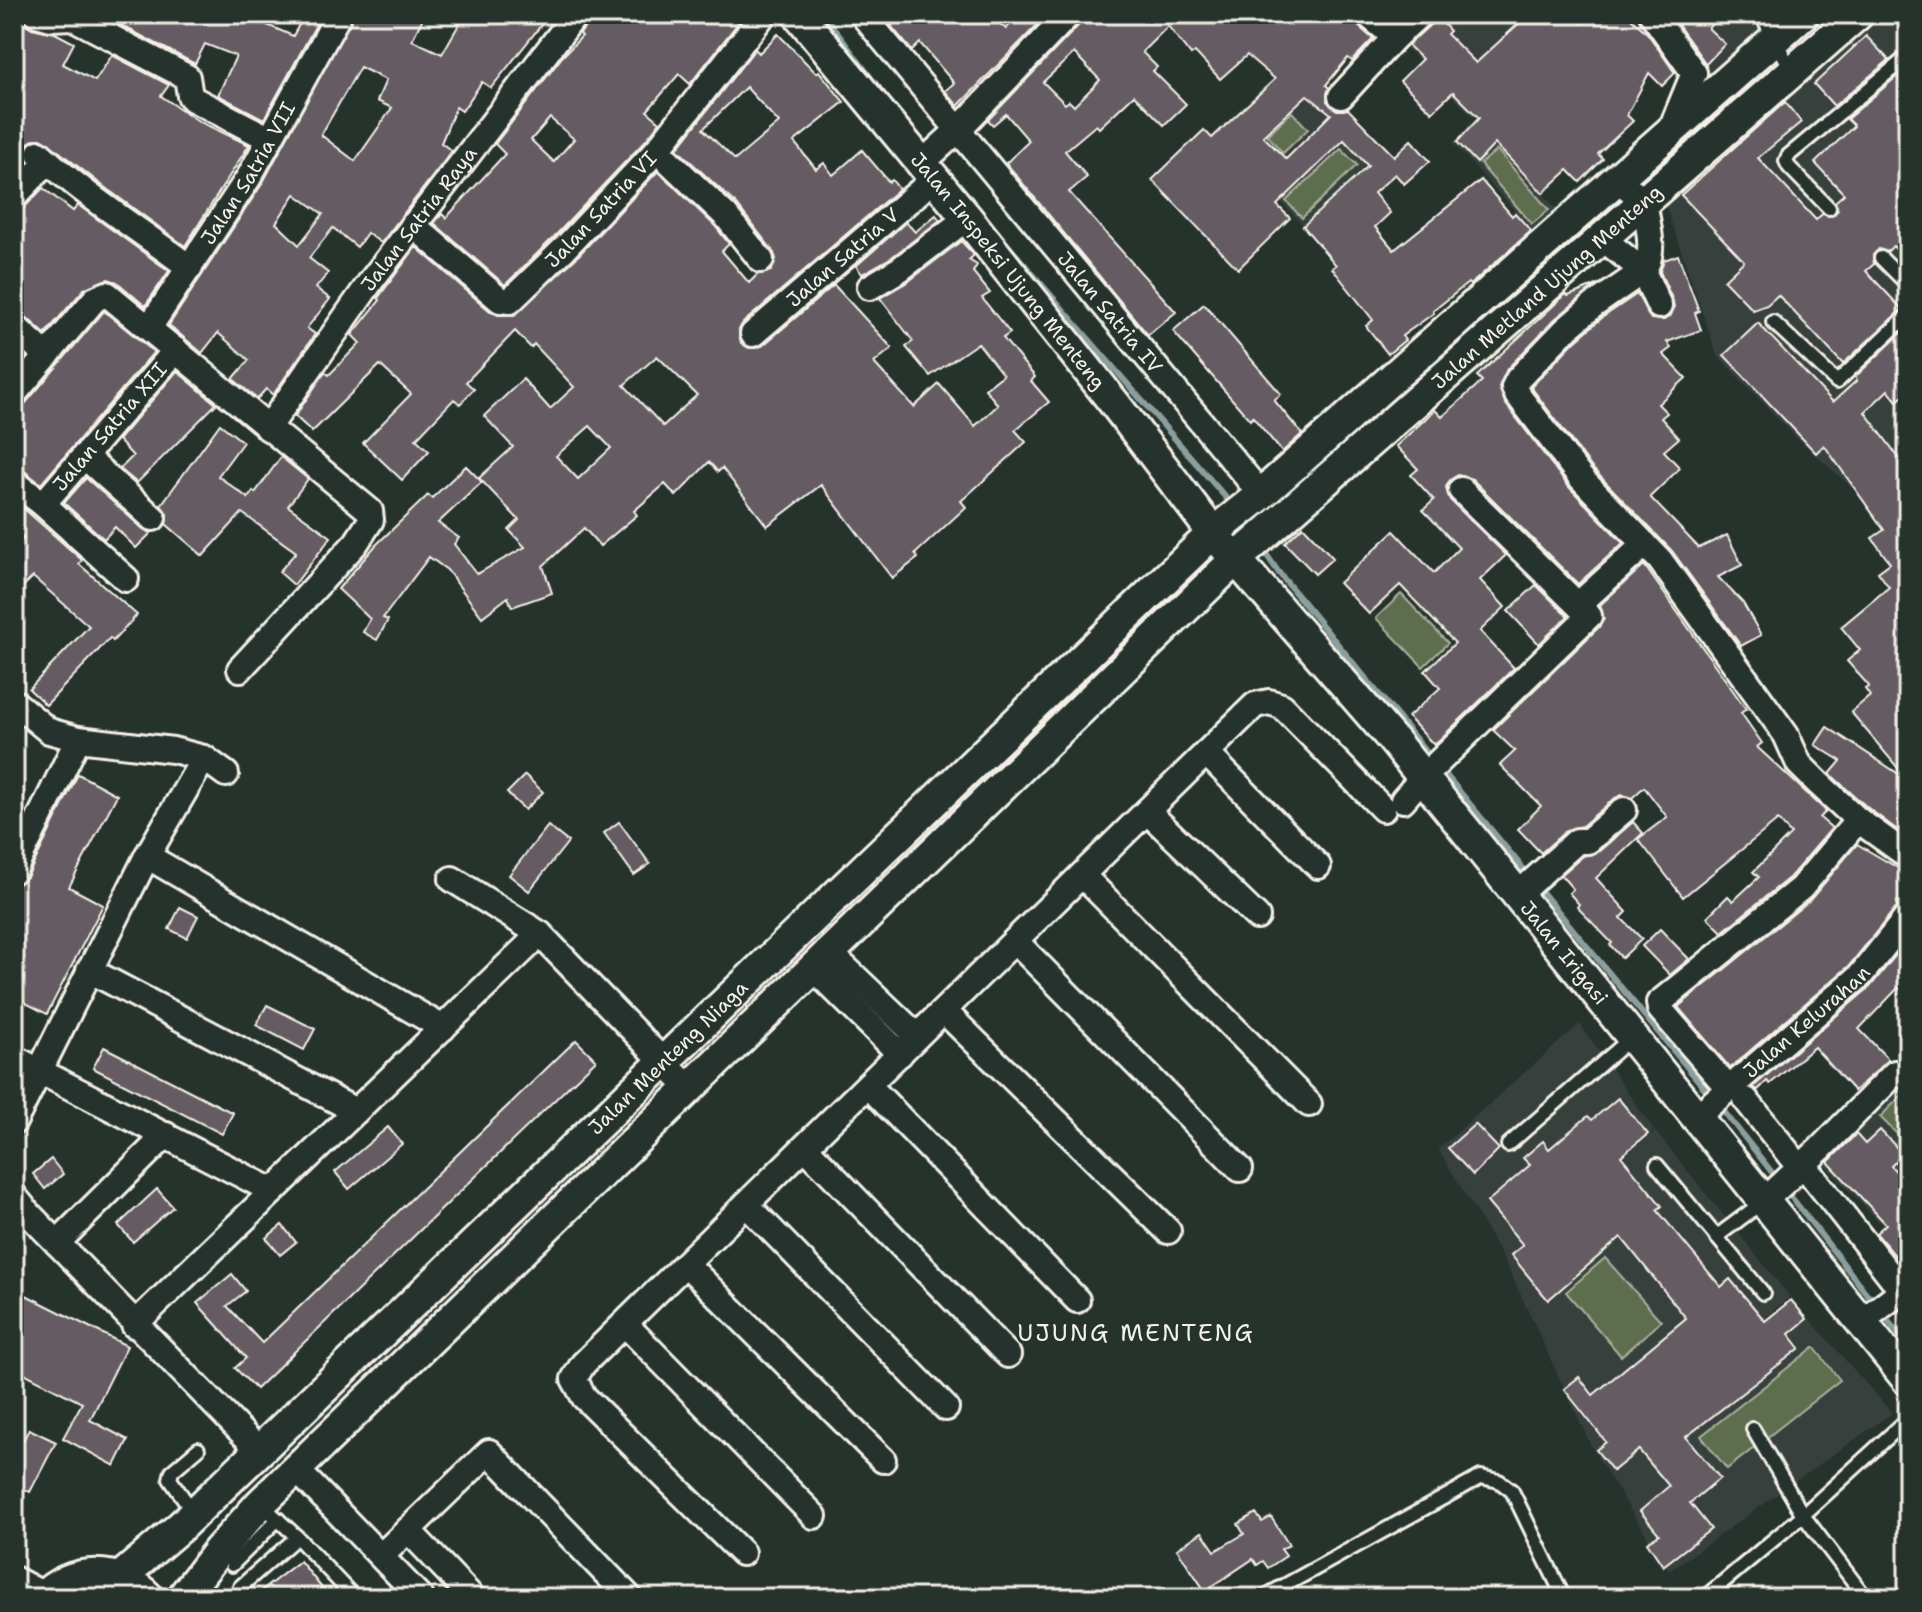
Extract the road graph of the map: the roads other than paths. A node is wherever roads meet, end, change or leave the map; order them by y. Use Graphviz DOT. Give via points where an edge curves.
graph roads {
  1 [pos="37,14"];
  2 [pos="339,14"];
  3 [pos="764,14"];
  4 [pos="798,14"];
  5 [pos="862,14"];
  6 [pos="1069,14"];
  7 [pos="1367,14"];
  8 [pos="1420,14"];
  9 [pos="1652,14"];
  10 [pos="1803,14"];
  11 [pos="1858,14"];
  12 [pos="570,16"];
  13 [pos="78,19"];
  14 [pos="1767,27"];
  15 [pos="1395,37"];
  16 [pos="1908,56"];
  17 [pos="1792,71"];
  18 [pos="1341,96"];
  19 [pos="1670,131"];
  20 [pos="954,133"];
  21 [pos="270,139"];
  22 [pos="657,150"];
  23 [pos="929,166"];
  24 [pos="1617,179"];
  25 [pos="17,188"];
  26 [pos="1644,201"];
  27 [pos="1829,208"];
  28 [pos="967,218"];
  29 [pos="413,225"];
  30 [pos="1602,238"];
  31 [pos="1881,258"];
  32 [pos="761,260"];
  33 [pos="190,268"];
  34 [pos="1643,271"];
  35 [pos="1908,285"];
  36 [pos="870,287"];
  37 [pos="1659,306"];
  38 [pos="1908,315"];
  39 [pos="1773,322"];
  40 [pos="14,326"];
  41 [pos="149,328"];
  42 [pos="753,334"];
  43 [pos="176,350"];
  44 [pos="47,356"];
  45 [pos="14,394"];
  46 [pos="268,428"];
  47 [pos="84,456"];
  48 [pos="14,482"];
  49 [pos="1461,490"];
  50 [pos="1259,496"];
  51 [pos="43,504"];
  52 [pos="153,518"];
  53 [pos="1215,532"];
  54 [pos="1645,544"];
  55 [pos="1237,559"];
  56 [pos="126,579"];
  57 [pos="1579,604"];
  58 [pos="240,669"];
  59 [pos="14,702"];
  60 [pos="78,739"];
  61 [pos="1206,753"];
  62 [pos="204,758"];
  63 [pos="226,774"];
  64 [pos="1418,781"];
  65 [pos="1624,810"];
  66 [pos="1147,811"];
  67 [pos="1858,820"];
  68 [pos="147,856"];
  69 [pos="1908,856"];
  70 [pos="1318,866"];
  71 [pos="15,867"];
  72 [pos="1082,875"];
  73 [pos="452,879"];
  74 [pos="1524,889"];
  75 [pos="1908,916"];
  76 [pos="1257,917"];
  77 [pos="540,934"];
  78 [pos="1015,941"];
  79 [pos="822,961"];
  80 [pos="89,970"];
  81 [pos="944,1011"];
  82 [pos="443,1028"];
  83 [pos="1632,1037"];
  84 [pos="909,1045"];
  85 [pos="14,1058"];
  86 [pos="663,1062"];
  87 [pos="39,1072"];
  88 [pos="1895,1073"];
  89 [pos="868,1085"];
  90 [pos="690,1089"];
  91 [pos="1733,1093"];
  92 [pos="1309,1104"];
  93 [pos="356,1111"];
  94 [pos="1700,1113"];
  95 [pos="14,1122"];
  96 [pos="166,1135"];
  97 [pos="1508,1145"];
  98 [pos="805,1147"];
  99 [pos="1657,1165"];
  100 [pos="1800,1168"];
  101 [pos="1240,1169"];
  102 [pos="273,1191"];
  103 [pos="14,1196"];
  104 [pos="1769,1196"];
  105 [pos="746,1204"];
  106 [pos="1168,1231"];
  107 [pos="1716,1237"];
  108 [pos="57,1243"];
  109 [pos="686,1264"];
  110 [pos="1904,1292"];
  111 [pos="1763,1293"];
  112 [pos="1077,1300"];
  113 [pos="1867,1317"];
  114 [pos="625,1324"];
  115 [pos="134,1325"];
  116 [pos="1008,1355"];
  117 [pos="1908,1380"];
  118 [pos="946,1408"];
  119 [pos="1908,1419"];
  120 [pos="1753,1429"];
  121 [pos="198,1449"];
  122 [pos="259,1450"];
  123 [pos="883,1460"];
  124 [pos="297,1470"];
  125 [pos="269,1512"];
  126 [pos="194,1513"];
  127 [pos="1803,1515"];
  128 [pos="814,1516"];
  129 [pos="408,1530"];
  130 [pos="297,1537"];
  131 [pos="742,1553"];
  132 [pos="381,1556"];
  133 [pos="225,1558"];
  134 [pos="120,1578"];
  135 [pos="14,1579"];
  136 [pos="237,1592"];
  137 [pos="43,1596"];
  138 [pos="149,1598"];
  139 [pos="182,1598"];
  140 [pos="350,1598"];
  141 [pos="421,1598"];
  142 [pos="473,1598"];
  143 [pos="630,1598"];
  144 [pos="1262,1598"];
  145 [pos="1564,1598"];
  146 [pos="1704,1598"];
  147 [pos="1866,1598"];
  1 -- 13 [label="street"];
  2 -- 21 [label="street, Jalan Satria VII"];
  3 -- 22 [label="street, Jalan Satria VI"];
  4 -- 23 [label="street, Jalan Inspeksi Ujung Menteng"];
  5 -- 20 [label="street, Jalan Satria IV"];
  6 -- 20 [label="street, Jalan Satria V"];
  7 -- 15 [label="street"];
  8 -- 15 [label="street"];
  9 -- 19 [label="street" via="1694,73"];
  10 -- 14 [label="street, Jalan Metland Ujung Menteng"];
  11 -- 17 [label="street, Jalan Metland Ujung Menteng"];
  12 -- 29 [label="street, Jalan Satria Raya"];
  13 -- 21 [label="street" via="183,74 193,99"];
  14 -- 17 [label="lane"];
  14 -- 19 [label="street, Jalan Metland Ujung Menteng"];
  15 -- 18 [label="street"];
  16 -- 27 [label="lane" via="1788,156 1789,167"];
  17 -- 26 [label="street, Jalan Metland Ujung Menteng"];
  19 -- 24 [label="street, Jalan Metland Ujung Menteng"];
  20 -- 23 [label="street, Jalan Satria V"];
  20 -- 50 [label="street, Jalan Satria IV"];
  21 -- 33 [label="street, Jalan Satria VII"];
  22 -- 29 [label="street, Jalan Satria VI" via="508,302"];
  22 -- 32 [label="street" via="726,216"];
  23 -- 28 [label="street, Jalan Inspeksi Ujung Menteng"];
  23 -- 42 [label="street, Jalan Satria V"];
  24 -- 26 [label="street"];
  24 -- 50 [label="street, Jalan Metland Ujung Menteng"];
  25 -- 33 [label="street" via="43,157"];
  26 -- 30 [label="street, Jalan Metland Ujung Menteng"];
  26 -- 34 [label="street" via="1650,247"];
  28 -- 36 [label="street"];
  28 -- 53 [label="street, Jalan Inspeksi Ujung Menteng"];
  29 -- 46 [label="street, Jalan Satria Raya"];
  30 -- 34 [label="street"];
  30 -- 55 [label="street, Jalan Metland Ujung Menteng"];
  31 -- 35 [label="lane"];
  33 -- 41 [label="street, Jalan Satria VII"];
  34 -- 37 [label="street"];
  34 -- 54 [label="street" via="1565,330 1514,387 1559,452"];
  38 -- 39 [label="lane" via="1837,382"];
  40 -- 44 [label="street"];
  41 -- 43 [label="street, Jalan Satria XII"];
  41 -- 44 [label="street, Jalan Satria XII" via="103,294"];
  43 -- 46 [label="street, Jalan Satria XII"];
  43 -- 47 [label="street, Jalan Satria XII"];
  44 -- 45 [label="street"];
  46 -- 58 [label="street, Jalan Satria XII" via="372,515 356,543"];
  47 -- 51 [label="street, Jalan Satria XII"];
  47 -- 52 [label="street"];
  48 -- 51 [label="street"];
  49 -- 57 [label="street"];
  50 -- 53 [label="street, Jalan Metland Ujung Menteng"];
  51 -- 56 [label="street"];
  53 -- 55 [label="street, Jalan Irigasi"];
  53 -- 86 [label="street, Jalan Menteng Niaga"];
  54 -- 57 [label="street"];
  54 -- 67 [label="street" via="1786,735 1799,764"];
  55 -- 64 [label="street, Jalan Irigasi" via="1353,693"];
  55 -- 79 [label="street, Jalan Menteng Niaga"];
  57 -- 64 [label="street" via="1589,618"];
  59 -- 60 [label="street" via="49,731"];
  60 -- 62 [label="street"];
  60 -- 71 [label="street"];
  61 -- 64 [label="street" via="1255,705 1269,702"];
  61 -- 66 [label="street"];
  61 -- 70 [label="street"];
  62 -- 63 [label="street"];
  62 -- 68 [label="street"];
  64 -- 74 [label="street, Jalan Irigasi"];
  65 -- 74 [label="street" via="1588,841 1577,841"];
  66 -- 72 [label="street"];
  66 -- 76 [label="street"];
  67 -- 69 [label="street"];
  67 -- 91 [label="street" via="1801,888 1659,1003"];
  68 -- 80 [label="street"];
  68 -- 82 [label="street"];
  72 -- 78 [label="street"];
  72 -- 92 [label="street"];
  73 -- 77 [label="street"];
  74 -- 83 [label="street, Jalan Irigasi"];
  75 -- 91 [label="street, Jalan Kelurahan" via="1860,976"];
  77 -- 82 [label="street"];
  77 -- 86 [label="street"];
  78 -- 81 [label="street"];
  78 -- 101 [label="street"];
  79 -- 84 [label="street"];
  79 -- 90 [label="street, Jalan Menteng Niaga"];
  80 -- 87 [label="street"];
  80 -- 93 [label="street"];
  81 -- 84 [label="street"];
  81 -- 106 [label="street"];
  82 -- 93 [label="street"];
  83 -- 94 [label="street, Jalan Irigasi"];
  83 -- 97 [label="lane"];
  84 -- 89 [label="street"];
  85 -- 87 [label="street"];
  86 -- 90 [label="street"];
  86 -- 122 [label="street, Jalan Menteng Niaga"];
  87 -- 95 [label="street"];
  87 -- 96 [label="street"];
  88 -- 100 [label="street"];
  89 -- 98 [label="street"];
  89 -- 112 [label="street"];
  90 -- 124 [label="street, Jalan Menteng Niaga"];
  91 -- 94 [label="street, Jalan Kelurahan"];
  91 -- 100 [label="street"];
  93 -- 102 [label="street"];
  94 -- 104 [label="street, Jalan Irigasi"];
  96 -- 102 [label="street"];
  96 -- 108 [label="street"];
  98 -- 105 [label="street"];
  98 -- 116 [label="street"];
  99 -- 107 [label="lane"];
  100 -- 104 [label="street"];
  100 -- 110 [label="street"];
  102 -- 115 [label="street"];
  103 -- 108 [label="street"];
  104 -- 107 [label="lane"];
  104 -- 113 [label="street, Jalan Irigasi"];
  105 -- 109 [label="street"];
  105 -- 118 [label="street"];
  107 -- 111 [label="lane"];
  108 -- 115 [label="street"];
  109 -- 114 [label="street"];
  109 -- 123 [label="street"];
  110 -- 113 [label="street"];
  113 -- 117 [label="street, Jalan Irigasi"];
  114 -- 128 [label="street"];
  114 -- 131 [label="street" via="574,1379 584,1397"];
  115 -- 122 [label="street"];
  119 -- 127 [label="lane"];
  120 -- 127 [label="lane"];
  121 -- 126 [label="lane" via="170,1479"];
  122 -- 126 [label="street, Jalan Menteng Niaga"];
  124 -- 125 [label="street, Jalan Menteng Niaga"];
  124 -- 132 [label="street"];
  125 -- 130 [label="lane"];
  125 -- 133 [label="street, Jalan Menteng Niaga"];
  126 -- 134 [label="street, Jalan Menteng Niaga"];
  127 -- 146 [label="lane"];
  127 -- 147 [label="lane"];
  129 -- 132 [label="street"];
  129 -- 142 [label="street"];
  129 -- 143 [label="street" via="489,1452"];
  130 -- 136 [label="lane"];
  130 -- 140 [label="lane"];
  132 -- 141 [label="street"];
  133 -- 136 [label="lane"];
  133 -- 139 [label="street, Jalan Menteng Niaga"];
  134 -- 137 [label="street" via="79,1575"];
  134 -- 138 [label="street"];
  135 -- 137 [label="street"];
  144 -- 145 [label="lane" via="1481,1477 1512,1491"];
}
